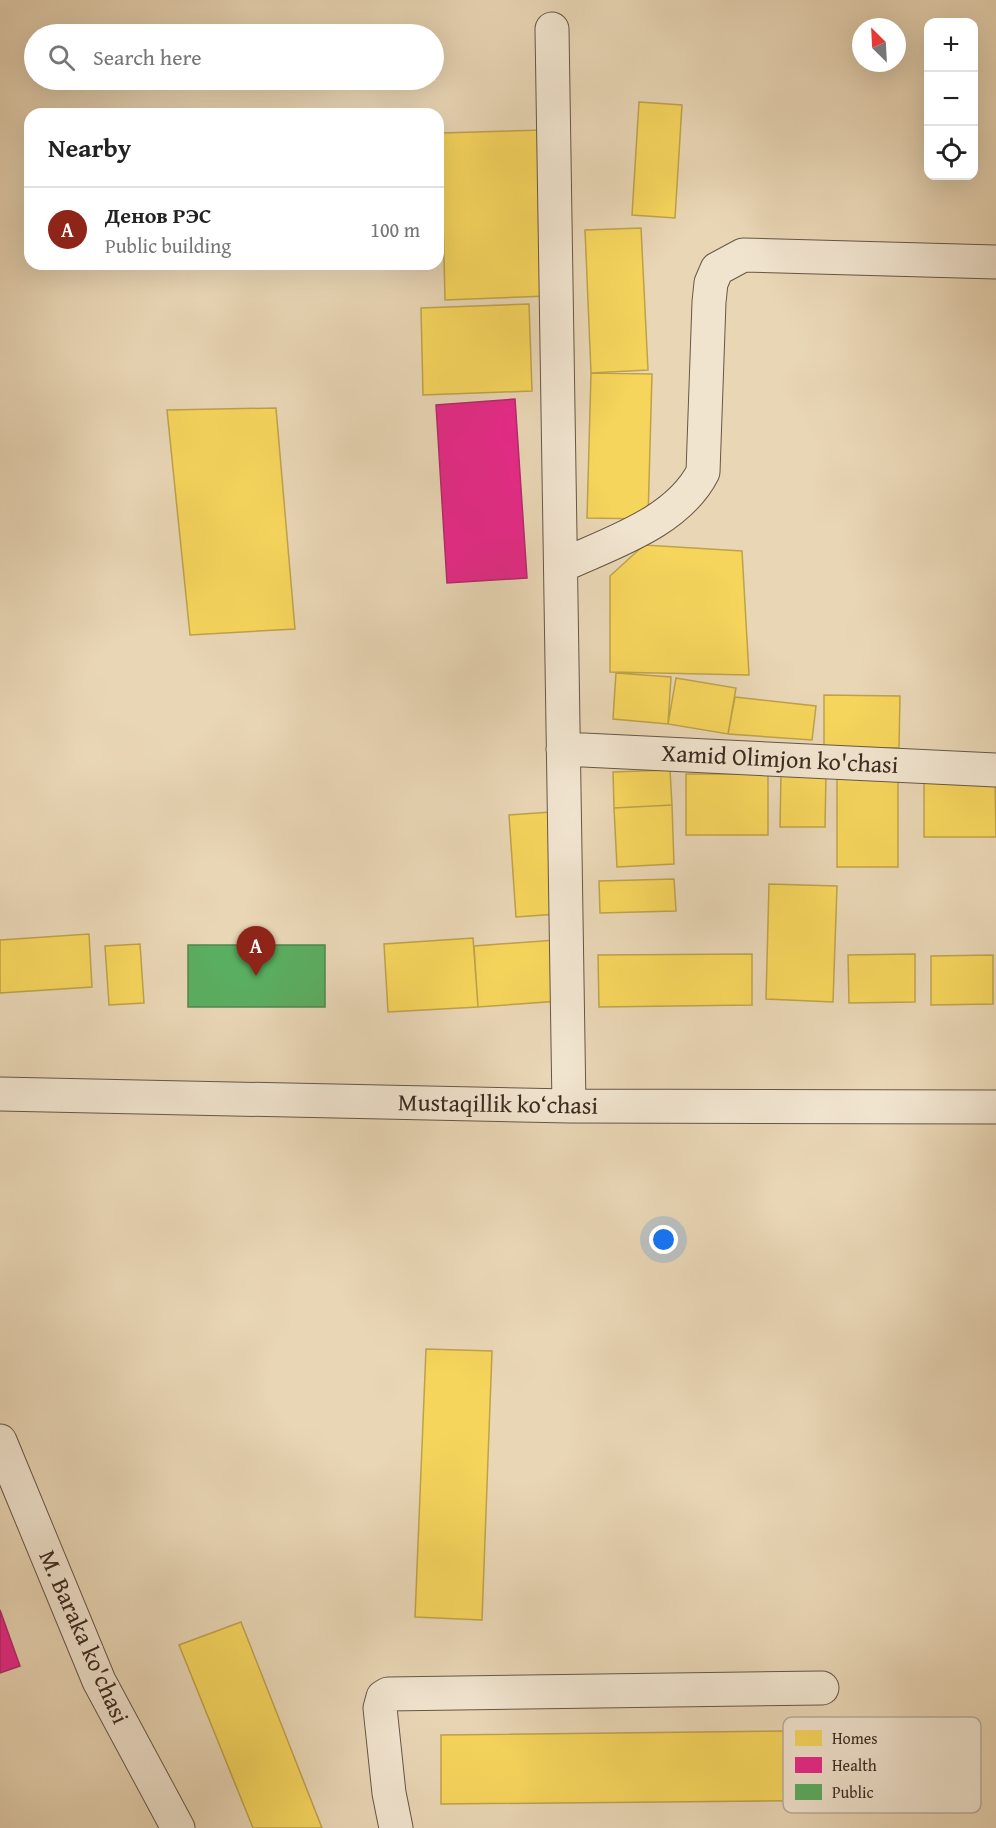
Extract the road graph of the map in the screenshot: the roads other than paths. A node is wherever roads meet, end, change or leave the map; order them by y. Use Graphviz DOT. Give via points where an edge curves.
graph roads {
  1 [pos="552,29"];
  2 [pos="996,262"];
  3 [pos="561,566"];
  4 [pos="563,749"];
  5 [pos="996,770"];
  6 [pos="0,1094"];
  7 [pos="569,1106"];
  8 [pos="996,1107"];
  9 [pos="0,1441"];
  10 [pos="822,1688"];
  11 [pos="178,1828"];
  12 [pos="396,1828"];
  1 -- 3 [label="street"];
  2 -- 3 [label="street" via="743,255 717,269 709,302 703,471 696,487 679,505 642,528"];
  3 -- 4 [label="street"];
  4 -- 5 [label="street, Xamid Olimjon ko'chasi"];
  4 -- 7 [label="street"];
  6 -- 7 [label="street, Mustaqillik ko‘chasi"];
  7 -- 8 [label="street, Mustaqillik ko‘chasi"];
  9 -- 11 [label="street, M. Baraka ko'chasi" via="99,1681"];
  10 -- 12 [label="street" via="388,1694 380,1708"];
}
